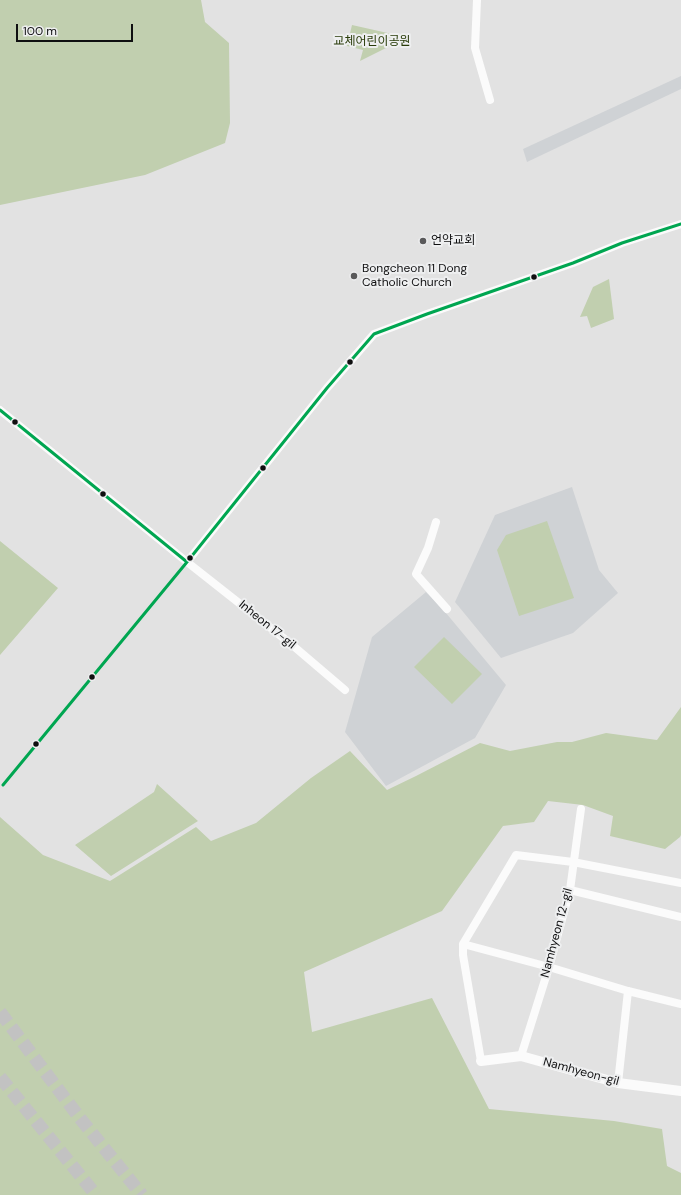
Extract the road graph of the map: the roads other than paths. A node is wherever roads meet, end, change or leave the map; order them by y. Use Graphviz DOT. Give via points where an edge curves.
graph roads {
  1 [pos="477,0"];
  2 [pos="490,100"];
  3 [pos="681,224"];
  4 [pos="0,410"];
  5 [pos="436,522"];
  6 [pos="187,562"];
  7 [pos="447,609"];
  8 [pos="345,690"];
  9 [pos="581,808"];
  10 [pos="573,862"];
  11 [pos="681,883"];
  12 [pos="570,890"];
  13 [pos="681,917"];
  14 [pos="463,944"];
  15 [pos="548,967"];
  16 [pos="628,991"];
  17 [pos="681,1004"];
  18 [pos="521,1056"];
  19 [pos="481,1061"];
  20 [pos="618,1083"];
  21 [pos="681,1091"];
  1 -- 2 [label="street" via="475,48"];
  3 -- 6 [label="street" via="622,243 374,334 327,388"];
  4 -- 6 [label="street, Inheon 17-gil"];
  5 -- 7 [label="street" via="416,574"];
  6 -- 8 [label="street, Inheon 17-gil"];
  9 -- 10 [label="street, Namhyeon 12-gil"];
  10 -- 11 [label="street"];
  10 -- 12 [label="street, Namhyeon 12-gil"];
  10 -- 14 [label="street" via="516,855"];
  12 -- 13 [label="street"];
  12 -- 15 [label="street, Namhyeon 12-gil"];
  14 -- 15 [label="street"];
  14 -- 19 [label="street"];
  15 -- 16 [label="street"];
  15 -- 18 [label="street, Namhyeon 12-gil"];
  16 -- 17 [label="street"];
  16 -- 20 [label="street"];
  18 -- 19 [label="street, Namhyeon-gil"];
  18 -- 20 [label="street, Namhyeon-gil"];
  20 -- 21 [label="street, Namhyeon-gil"];
}
